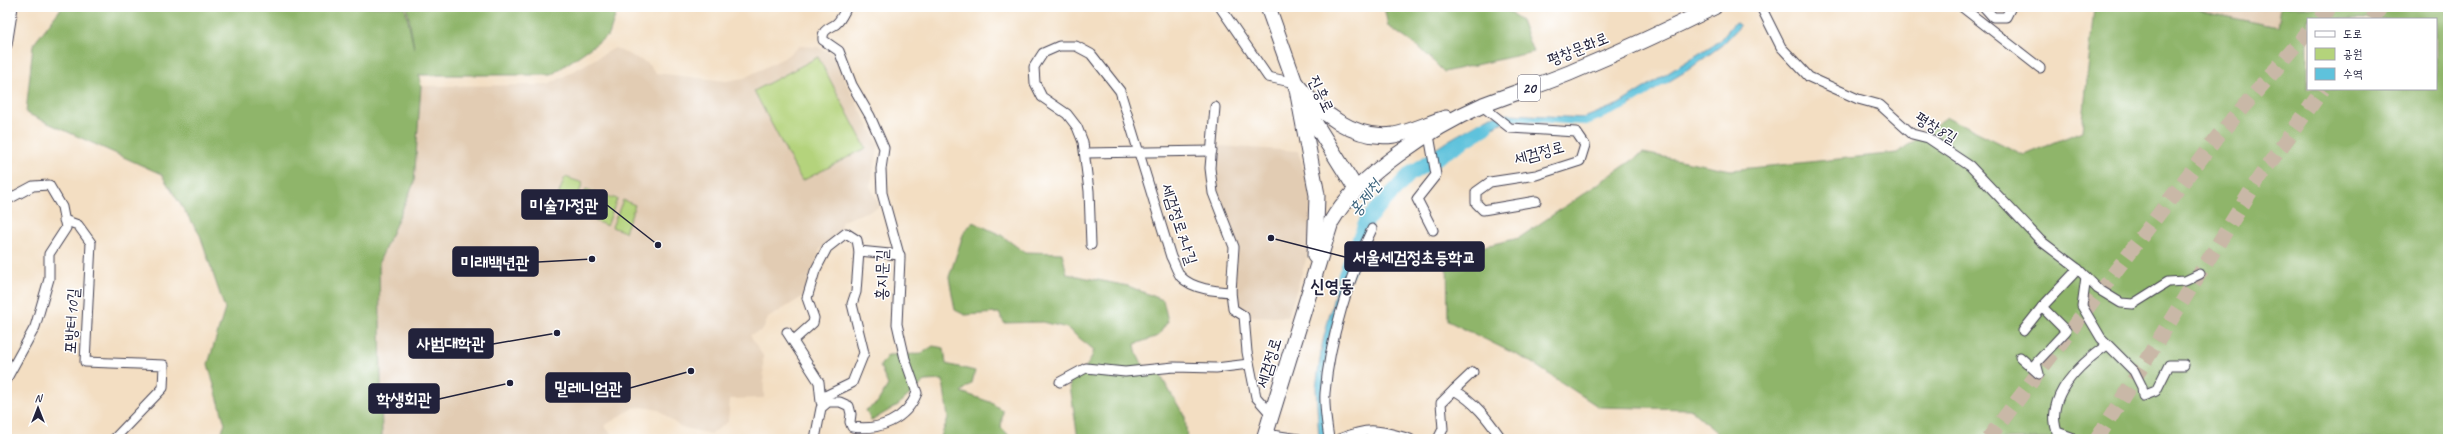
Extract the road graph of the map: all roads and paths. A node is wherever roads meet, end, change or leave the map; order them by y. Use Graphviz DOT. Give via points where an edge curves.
graph roads {
  1 [pos="13,7"];
  2 [pos="847,7"];
  3 [pos="1220,7"];
  4 [pos="1268,7"];
  5 [pos="1714,7"];
  6 [pos="1761,7"];
  7 [pos="1962,7"];
  8 [pos="1984,7"];
  9 [pos="2011,7"];
  10 [pos="7,45"];
  11 [pos="2040,68"];
  12 [pos="1295,83"];
  13 [pos="1215,107"];
  14 [pos="1480,107"];
  15 [pos="1429,135"];
  16 [pos="1141,151"];
  17 [pos="1212,151"];
  18 [pos="1086,153"];
  19 [pos="1356,189"];
  20 [pos="7,200"];
  21 [pos="1536,201"];
  22 [pos="64,220"];
  23 [pos="1372,229"];
  24 [pos="1433,230"];
  25 [pos="1091,245"];
  26 [pos="859,251"];
  27 [pos="900,255"];
  28 [pos="2078,269"];
  29 [pos="2200,274"];
  30 [pos="2086,277"];
  31 [pos="1312,284"];
  32 [pos="1231,292"];
  33 [pos="2042,307"];
  34 [pos="2023,331"];
  35 [pos="787,332"];
  36 [pos="794,340"];
  37 [pos="2107,345"];
  38 [pos="2020,357"];
  39 [pos="1249,364"];
  40 [pos="2184,365"];
  41 [pos="1473,372"];
  42 [pos="7,378"];
  43 [pos="1060,382"];
  44 [pos="1454,390"];
  45 [pos="821,398"];
  46 [pos="821,408"];
  47 [pos="1271,414"];
  48 [pos="1265,437"];
  49 [pos="1501,438"];
  50 [pos="114,439"];
  51 [pos="815,439"];
  52 [pos="1299,439"];
  53 [pos="1328,439"];
  54 [pos="1339,439"];
  55 [pos="1410,439"];
  56 [pos="1438,439"];
  57 [pos="2071,439"];
  1 -- 10 [label="street"];
  2 -- 27 [label="street, 홍지문길 / 홍지문길" via="836,24 822,34 823,40 839,51 852,85 882,142 882,193"];
  3 -- 12 [label="street" via="1268,77"];
  4 -- 12 [label="main road, 진흥로"];
  5 -- 14 [label="main road, 평창문화로 / 20" via="1642,43"];
  6 -- 28 [label="street, 평창8길" via="1780,47 1809,77 1858,99 1880,105 1912,134 1928,138 1970,166 2042,241"];
  7 -- 11 [label="street"];
  8 -- 9 [label="street" via="1993,17 2006,17"];
  12 -- 14 [label="main road" via="1318,110 1347,127 1383,136 1395,135"];
  12 -- 19 [label="main road, 진흥로" via="1317,128"];
  12 -- 31 [label="main road" via="1317,195 1318,216"];
  13 -- 17 [label="street"];
  14 -- 15 [label="main road, 평창문화로 / 20"];
  14 -- 21 [label="street, 세검정로" via="1510,128 1576,132 1585,145 1580,160 1536,175 1490,182 1476,192 1476,203 1483,210"];
  15 -- 19 [label="main road, 평창문화로 / 20"];
  15 -- 24 [label="street" via="1436,176 1417,199"];
  16 -- 17 [label="street"];
  16 -- 18 [label="street"];
  16 -- 18 [label="street, 세검정로7나길" via="1120,91 1091,54 1076,46 1058,46 1043,53 1034,67 1035,83 1042,97 1066,114 1077,127"];
  16 -- 32 [label="street, 세검정로7나길" via="1171,257 1181,276 1214,291"];
  17 -- 32 [label="street" via="1210,168 1214,193 1234,247"];
  18 -- 25 [label="street, 세검정로7나길"];
  19 -- 31 [label="main road, 세검정로" via="1339,208 1331,222"];
  20 -- 22 [label="street" via="33,186 49,185 62,207"];
  22 -- 42 [label="street" via="66,228 49,254 49,279 35,327"];
  22 -- 50 [label="street, 포방터10길" via="78,225 91,243 85,362 164,365 163,388"];
  23 -- 53 [label="street" via="1353,276 1331,347 1325,395"];
  26 -- 27 [label="street"];
  26 -- 36 [label="street, 홍지문길" via="857,240 846,233 826,248 815,271 807,298 814,318 813,323"];
  26 -- 45 [label="street, 홍지문길" via="856,292 852,304 864,353 852,383"];
  27 -- 46 [label="street, 홍지문길 / 홍지문길" via="897,324 903,352 917,393 915,399 904,412 890,422 866,429 852,427 849,406 840,402 828,402"];
  28 -- 30 [label="street, 평창8길"];
  28 -- 33 [label="street"];
  29 -- 30 [label="street, 평창8길" via="2185,281 2168,282 2133,304 2121,302 2098,289"];
  30 -- 37 [label="street" via="2082,306 2089,321"];
  31 -- 47 [label="main road, 세검정로"];
  32 -- 39 [label="street" via="1233,309 1244,316"];
  33 -- 34 [label="street"];
  33 -- 38 [label="street" via="2066,331 2036,364 2039,374"];
  35 -- 36 [label="street"];
  36 -- 45 [label="street" via="819,382"];
  37 -- 40 [label="street" via="2134,371 2142,387 2143,396 2156,391 2169,365"];
  37 -- 57 [label="street" via="2090,357 2058,395 2054,424 2057,432"];
  39 -- 43 [label="street" via="1125,372 1086,368"];
  39 -- 47 [label="street" via="1256,397"];
  41 -- 44 [label="street"];
  44 -- 49 [label="street" via="1469,399 1482,412"];
  44 -- 56 [label="street" via="1441,403 1443,430"];
  45 -- 46 [label="street"];
  46 -- 51 [label="street"];
  47 -- 48 [label="main road, 세검정로"];
  48 -- 52 [label="street"];
  54 -- 55 [label="street" via="1358,431 1375,429"];
}
